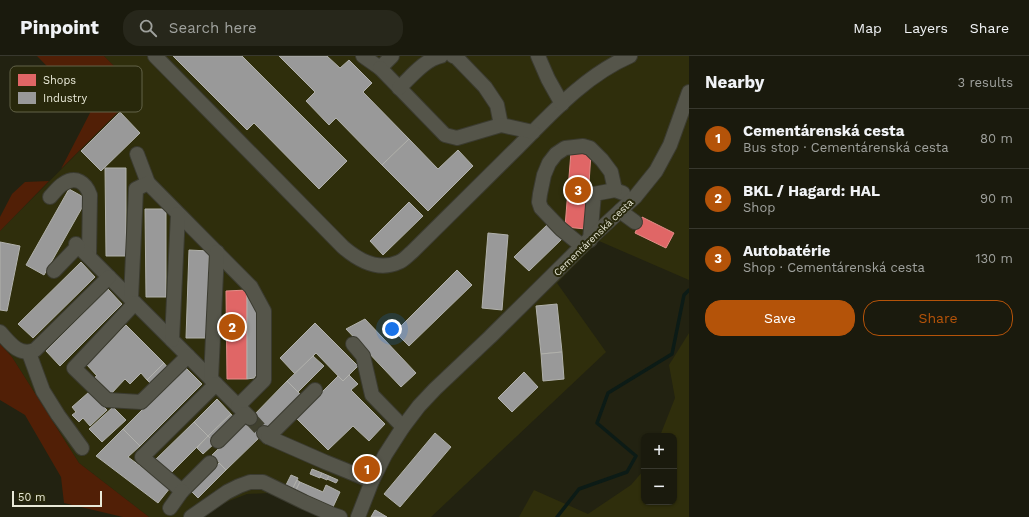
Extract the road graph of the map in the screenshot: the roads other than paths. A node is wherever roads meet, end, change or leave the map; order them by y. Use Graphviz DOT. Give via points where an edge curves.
graph roads {
  1 [pos="155,56"];
  2 [pos="363,56"];
  3 [pos="392,56"];
  4 [pos="440,56"];
  5 [pos="453,56"];
  6 [pos="538,56"];
  7 [pos="630,56"];
  8 [pos="380,68"];
  9 [pos="399,88"];
  10 [pos="689,92"];
  11 [pos="562,104"];
  12 [pos="501,125"];
  13 [pos="533,132"];
  14 [pos="136,154"];
  15 [pos="148,183"];
  16 [pos="615,190"];
  17 [pos="50,197"];
  18 [pos="635,197"];
  19 [pos="620,212"];
  20 [pos="178,214"];
  21 [pos="635,222"];
  22 [pos="586,243"];
  23 [pos="217,252"];
  24 [pos="89,257"];
  25 [pos="54,270"];
  26 [pos="109,276"];
  27 [pos="133,301"];
  28 [pos="0,332"];
  29 [pos="172,340"];
  30 [pos="353,344"];
  31 [pos="29,353"];
  32 [pos="188,356"];
  33 [pos="213,382"];
  34 [pos="315,390"];
  35 [pos="244,413"];
  36 [pos="403,427"];
  37 [pos="218,441"];
  38 [pos="82,448"];
  39 [pos="210,463"];
  40 [pos="372,481"];
  41 [pos="182,491"];
  42 [pos="170,508"];
  43 [pos="332,516"];
  44 [pos="191,517"];
  45 [pos="358,517"];
  1 -- 13 [label="street" via="343,246 355,257 370,264 385,266 399,262 412,252"];
  2 -- 8 [label="street"];
  3 -- 8 [label="street"];
  4 -- 9 [label="street" via="424,65"];
  5 -- 12 [label="street" via="485,87 497,105"];
  6 -- 11 [label="street"];
  7 -- 11 [label="street" via="601,72"];
  8 -- 9 [label="street"];
  9 -- 12 [label="street" via="445,135 457,138"];
  10 -- 18 [label="street, Cementárenská cesta" via="670,145 656,171"];
  11 -- 13 [label="street"];
  12 -- 13 [label="street"];
  14 -- 15 [label="street"];
  15 -- 20 [label="street"];
  15 -- 27 [label="street" via="136,189"];
  16 -- 18 [label="street"];
  16 -- 22 [label="street" via="594,194"];
  16 -- 22 [label="street" via="611,172 590,148 565,148 548,163 540,194 541,208 561,229"];
  17 -- 24 [label="street" via="64,183 73,180 87,187 90,195"];
  18 -- 19 [label="street, Cementárenská cesta"];
  19 -- 21 [label="street"];
  19 -- 22 [label="street, Cementárenská cesta"];
  20 -- 23 [label="street"];
  20 -- 29 [label="street"];
  22 -- 36 [label="street, Cementárenská cesta" via="435,389"];
  23 -- 33 [label="street"];
  23 -- 35 [label="street" via="251,287 264,311 264,380"];
  24 -- 25 [label="street" via="77,245"];
  24 -- 26 [label="street"];
  26 -- 27 [label="street"];
  26 -- 31 [label="street"];
  27 -- 29 [label="street"];
  27 -- 32 [label="street" via="74,368 107,400 141,402"];
  28 -- 31 [label="street" via="14,347"];
  29 -- 32 [label="street"];
  30 -- 36 [label="street" via="364,356 372,395"];
  31 -- 38 [label="street" via="43,391"];
  32 -- 33 [label="street"];
  33 -- 35 [label="street"];
  33 -- 41 [label="street" via="142,457"];
  34 -- 40 [label="street" via="266,435"];
  35 -- 37 [label="street"];
  36 -- 40 [label="street, Cementárenská cesta"];
  39 -- 41 [label="street"];
  40 -- 45 [label="street, Cementárenská cesta"];
  41 -- 42 [label="street"];
  43 -- 44 [label="street" via="263,482 250,482 227,492"];
}
